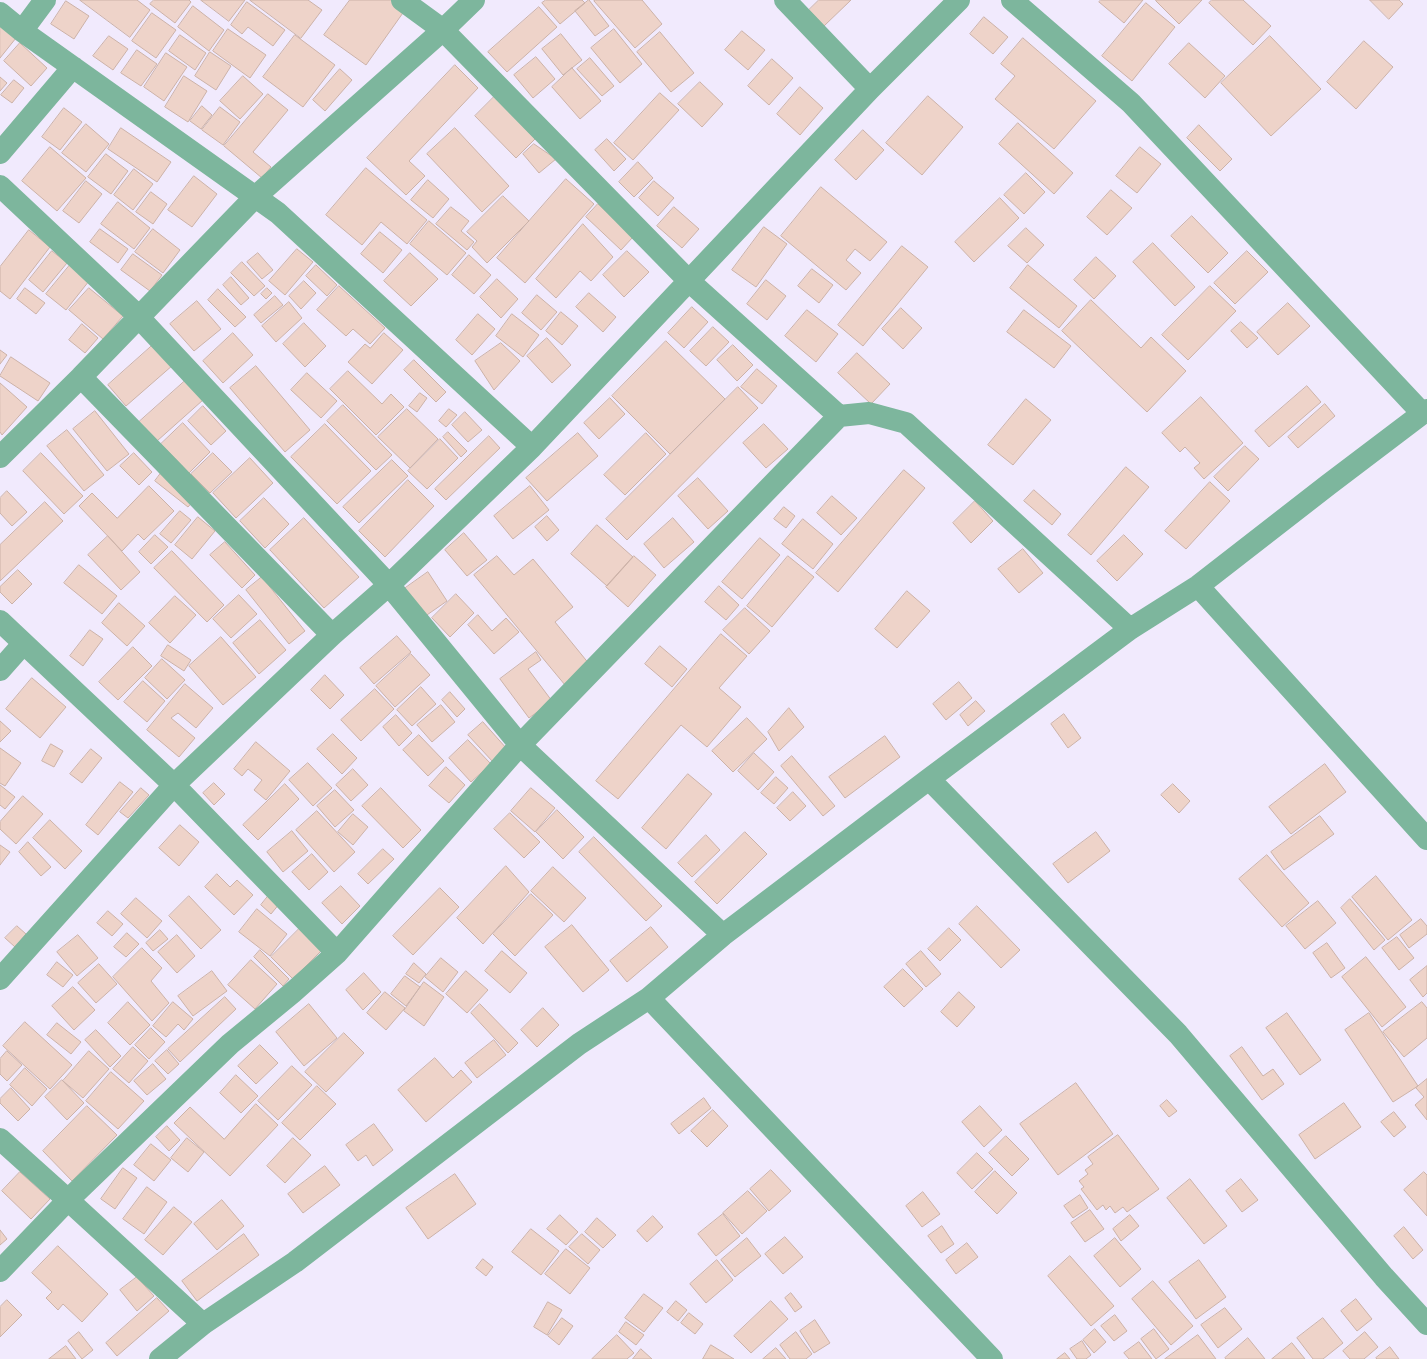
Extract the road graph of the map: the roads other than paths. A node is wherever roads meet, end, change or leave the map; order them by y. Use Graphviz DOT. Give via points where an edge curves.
graph roads {
  1 [pos="45,0"];
  2 [pos="402,0"];
  3 [pos="474,0"];
  4 [pos="785,0"];
  5 [pos="959,0"];
  6 [pos="1012,0"];
  7 [pos="0,13"];
  8 [pos="443,30"];
  9 [pos="22,31"];
  10 [pos="73,67"];
  11 [pos="870,89"];
  12 [pos="0,153"];
  13 [pos="0,186"];
  14 [pos="255,197"];
  15 [pos="689,281"];
  16 [pos="139,317"];
  17 [pos="81,377"];
  18 [pos="1424,412"];
  19 [pos="839,416"];
  20 [pos="532,447"];
  21 [pos="0,457"];
  22 [pos="389,586"];
  23 [pos="1198,586"];
  24 [pos="0,621"];
  25 [pos="1130,629"];
  26 [pos="332,635"];
  27 [pos="23,644"];
  28 [pos="0,670"];
  29 [pos="520,745"];
  30 [pos="929,779"];
  31 [pos="174,785"];
  32 [pos="1427,839"];
  33 [pos="723,935"];
  34 [pos="336,953"];
  35 [pos="0,979"];
  36 [pos="649,998"];
  37 [pos="0,1139"];
  38 [pos="68,1200"];
  39 [pos="0,1271"];
  40 [pos="203,1324"];
  41 [pos="1427,1324"];
  42 [pos="160,1359"];
  43 [pos="992,1359"];
  1 -- 9 [label="street"];
  2 -- 8 [label="street"];
  3 -- 8 [label="street"];
  4 -- 11 [label="street"];
  5 -- 11 [label="street"];
  6 -- 18 [label="street" via="1131,103"];
  7 -- 9 [label="street"];
  8 -- 14 [label="street"];
  8 -- 15 [label="street"];
  9 -- 10 [label="street"];
  10 -- 12 [label="street"];
  10 -- 14 [label="street"];
  11 -- 15 [label="street"];
  13 -- 16 [label="street"];
  14 -- 16 [label="street"];
  14 -- 20 [label="street" via="278,213"];
  15 -- 19 [label="street"];
  15 -- 20 [label="street"];
  16 -- 17 [label="street"];
  16 -- 22 [label="street"];
  17 -- 21 [label="street"];
  17 -- 26 [label="street"];
  18 -- 23 [label="street"];
  19 -- 25 [label="street" via="869,413 906,423"];
  19 -- 29 [label="street"];
  20 -- 22 [label="street"];
  22 -- 26 [label="street"];
  22 -- 29 [label="street"];
  23 -- 25 [label="street"];
  23 -- 32 [label="street"];
  24 -- 27 [label="street"];
  25 -- 30 [label="street"];
  26 -- 31 [label="street"];
  27 -- 28 [label="street"];
  27 -- 31 [label="street"];
  29 -- 33 [label="street"];
  29 -- 34 [label="street"];
  30 -- 33 [label="street"];
  30 -- 41 [label="street" via="1178,1034 1378,1271"];
  31 -- 34 [label="street"];
  31 -- 35 [label="street"];
  33 -- 36 [label="street"];
  34 -- 38 [label="street" via="230,1044"];
  36 -- 40 [label="street" via="579,1044 295,1262"];
  36 -- 43 [label="street"];
  37 -- 38 [label="street"];
  38 -- 39 [label="street"];
  38 -- 40 [label="street"];
  40 -- 42 [label="street"];
}
